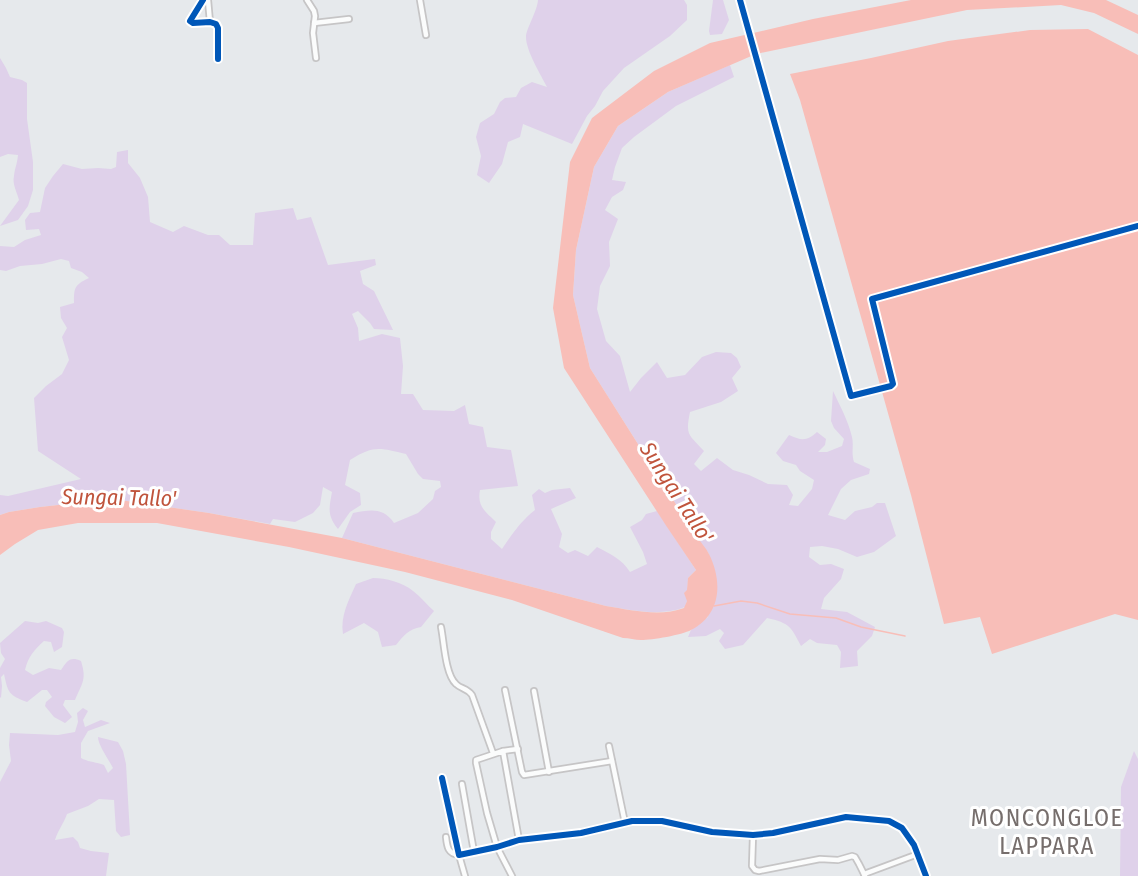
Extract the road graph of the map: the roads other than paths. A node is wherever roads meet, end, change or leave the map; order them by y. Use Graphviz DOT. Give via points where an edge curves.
graph roads {
  1 [pos="203,0"];
  2 [pos="208,0"];
  3 [pos="306,0"];
  4 [pos="420,0"];
  5 [pos="740,0"];
  6 [pos="348,19"];
  7 [pos="210,22"];
  8 [pos="314,23"];
  9 [pos="426,35"];
  10 [pos="316,58"];
  11 [pos="218,59"];
  12 [pos="1138,226"];
  13 [pos="441,627"];
  14 [pos="505,690"];
  15 [pos="534,691"];
  16 [pos="609,746"];
  17 [pos="518,749"];
  18 [pos="503,751"];
  19 [pos="493,753"];
  20 [pos="612,762"];
  21 [pos="549,772"];
  22 [pos="442,778"];
  23 [pos="462,784"];
  24 [pos="625,823"];
  25 [pos="753,836"];
  26 [pos="446,837"];
  27 [pos="519,840"];
  28 [pos="497,847"];
  29 [pos="474,852"];
  30 [pos="918,854"];
  31 [pos="459,855"];
  32 [pos="864,875"];
  33 [pos="465,876"];
  34 [pos="512,876"];
  35 [pos="926,876"];
  1 -- 7 [label="street" via="190,21"];
  2 -- 7 [label="street"];
  3 -- 8 [label="street" via="314,11"];
  4 -- 9 [label="street"];
  5 -- 12 [label="street" via="851,396 893,384 872,299"];
  6 -- 8 [label="street"];
  7 -- 11 [label="street" via="217,26"];
  8 -- 10 [label="street"];
  13 -- 19 [label="street" via="452,680 472,695"];
  14 -- 17 [label="street"];
  15 -- 21 [label="street"];
  16 -- 20 [label="street"];
  17 -- 18 [label="street"];
  17 -- 21 [label="street" via="524,775"];
  18 -- 19 [label="street"];
  18 -- 27 [label="street"];
  19 -- 28 [label="street" via="476,761"];
  20 -- 21 [label="street"];
  20 -- 24 [label="street"];
  22 -- 31 [label="street"];
  23 -- 29 [label="street"];
  24 -- 25 [label="street" via="662,821"];
  24 -- 27 [label="street"];
  25 -- 30 [label="street" via="846,818 874,819 902,828"];
  25 -- 32 [label="street" via="755,870 852,856"];
  26 -- 31 [label="street" via="449,850"];
  27 -- 28 [label="street"];
  28 -- 29 [label="street"];
  28 -- 34 [label="street"];
  29 -- 31 [label="street"];
  30 -- 32 [label="street"];
  30 -- 35 [label="street"];
  31 -- 33 [label="street"];
}
